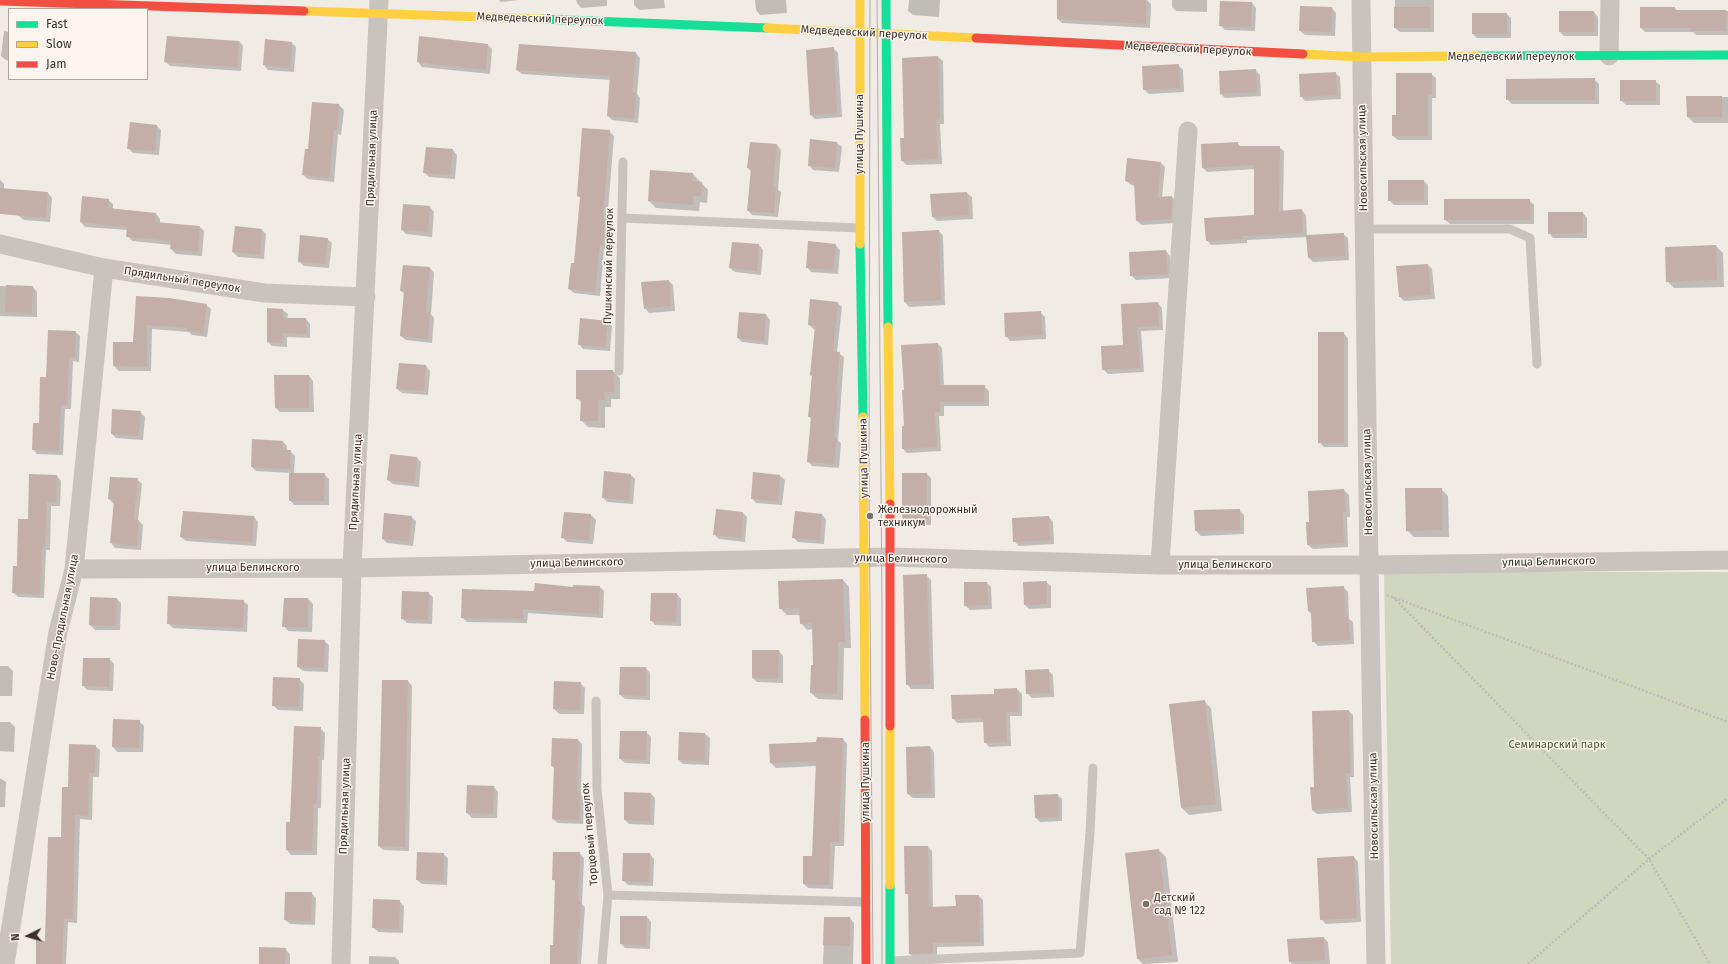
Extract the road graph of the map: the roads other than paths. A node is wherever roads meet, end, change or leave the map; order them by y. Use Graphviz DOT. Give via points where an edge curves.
graph roads {
  1 [pos="860,0"];
  2 [pos="886,0"];
  3 [pos="1361,0"];
  4 [pos="1610,0"];
  5 [pos="0,1"];
  6 [pos="378,6"];
  7 [pos="859,32"];
  8 [pos="886,33"];
  9 [pos="1609,56"];
  10 [pos="1728,56"];
  11 [pos="1362,57"];
  12 [pos="1188,131"];
  13 [pos="623,162"];
  14 [pos="622,218"];
  15 [pos="860,228"];
  16 [pos="1364,228"];
  17 [pos="0,244"];
  18 [pos="104,268"];
  19 [pos="366,297"];
  20 [pos="1537,364"];
  21 [pos="619,371"];
  22 [pos="890,557"];
  23 [pos="865,558"];
  24 [pos="1728,560"];
  25 [pos="1160,565"];
  26 [pos="1369,565"];
  27 [pos="352,568"];
  28 [pos="74,569"];
  29 [pos="596,701"];
  30 [pos="1093,768"];
  31 [pos="608,895"];
  32 [pos="866,902"];
  33 [pos="890,963"];
  34 [pos="5,964"];
  35 [pos="341,964"];
  36 [pos="602,964"];
  37 [pos="866,964"];
  38 [pos="1376,964"];
  1 -- 7 [label="main road, улица Пушкина"];
  2 -- 8 [label="main road"];
  3 -- 11 [label="street, Новосильская улица"];
  4 -- 9 [label="street"];
  5 -- 6 [label="main road, Медведевский переулок" via="109,6"];
  6 -- 7 [label="main road, Медведевский переулок"];
  6 -- 19 [label="street, Прядильная улица"];
  7 -- 8 [label="main road, Медведевский переулок"];
  7 -- 15 [label="main road, улица Пушкина"];
  8 -- 11 [label="main road, Медведевский переулок"];
  8 -- 22 [label="main road"];
  9 -- 10 [label="main road, Медведевский переулок"];
  9 -- 11 [label="main road, Медведевский переулок"];
  11 -- 16 [label="street, Новосильская улица"];
  12 -- 25 [label="street"];
  13 -- 14 [label="lane, Пушкинский переулок"];
  14 -- 15 [label="lane"];
  14 -- 21 [label="lane, Пушкинский переулок"];
  15 -- 23 [label="main road, улица Пушкина"];
  16 -- 20 [label="lane" via="1510,229 1530,238"];
  16 -- 26 [label="street, Новосильская улица"];
  17 -- 18 [label="street, Прядильный переулок"];
  18 -- 19 [label="street, Прядильный переулок" via="264,293"];
  18 -- 28 [label="street, Ново-Прядильная улица"];
  19 -- 27 [label="street, Прядильная улица"];
  22 -- 23 [label="street, улица Белинского"];
  22 -- 25 [label="street, улица Белинского"];
  22 -- 33 [label="main road"];
  23 -- 27 [label="street, улица Белинского"];
  23 -- 32 [label="main road, улица Пушкина"];
  24 -- 26 [label="street, улица Белинского"];
  25 -- 26 [label="street, улица Белинского"];
  26 -- 38 [label="street, Новосильская улица"];
  27 -- 28 [label="street, улица Белинского"];
  27 -- 35 [label="street, Прядильная улица"];
  28 -- 34 [label="street, Ново-Прядильная улица" via="58,632"];
  29 -- 31 [label="lane, Торцовый переулок" via="597,789"];
  30 -- 33 [label="lane" via="1080,953"];
  31 -- 32 [label="lane"];
  31 -- 36 [label="lane, Торцовый переулок"];
  32 -- 37 [label="main road, улица Пушкина"];
}
